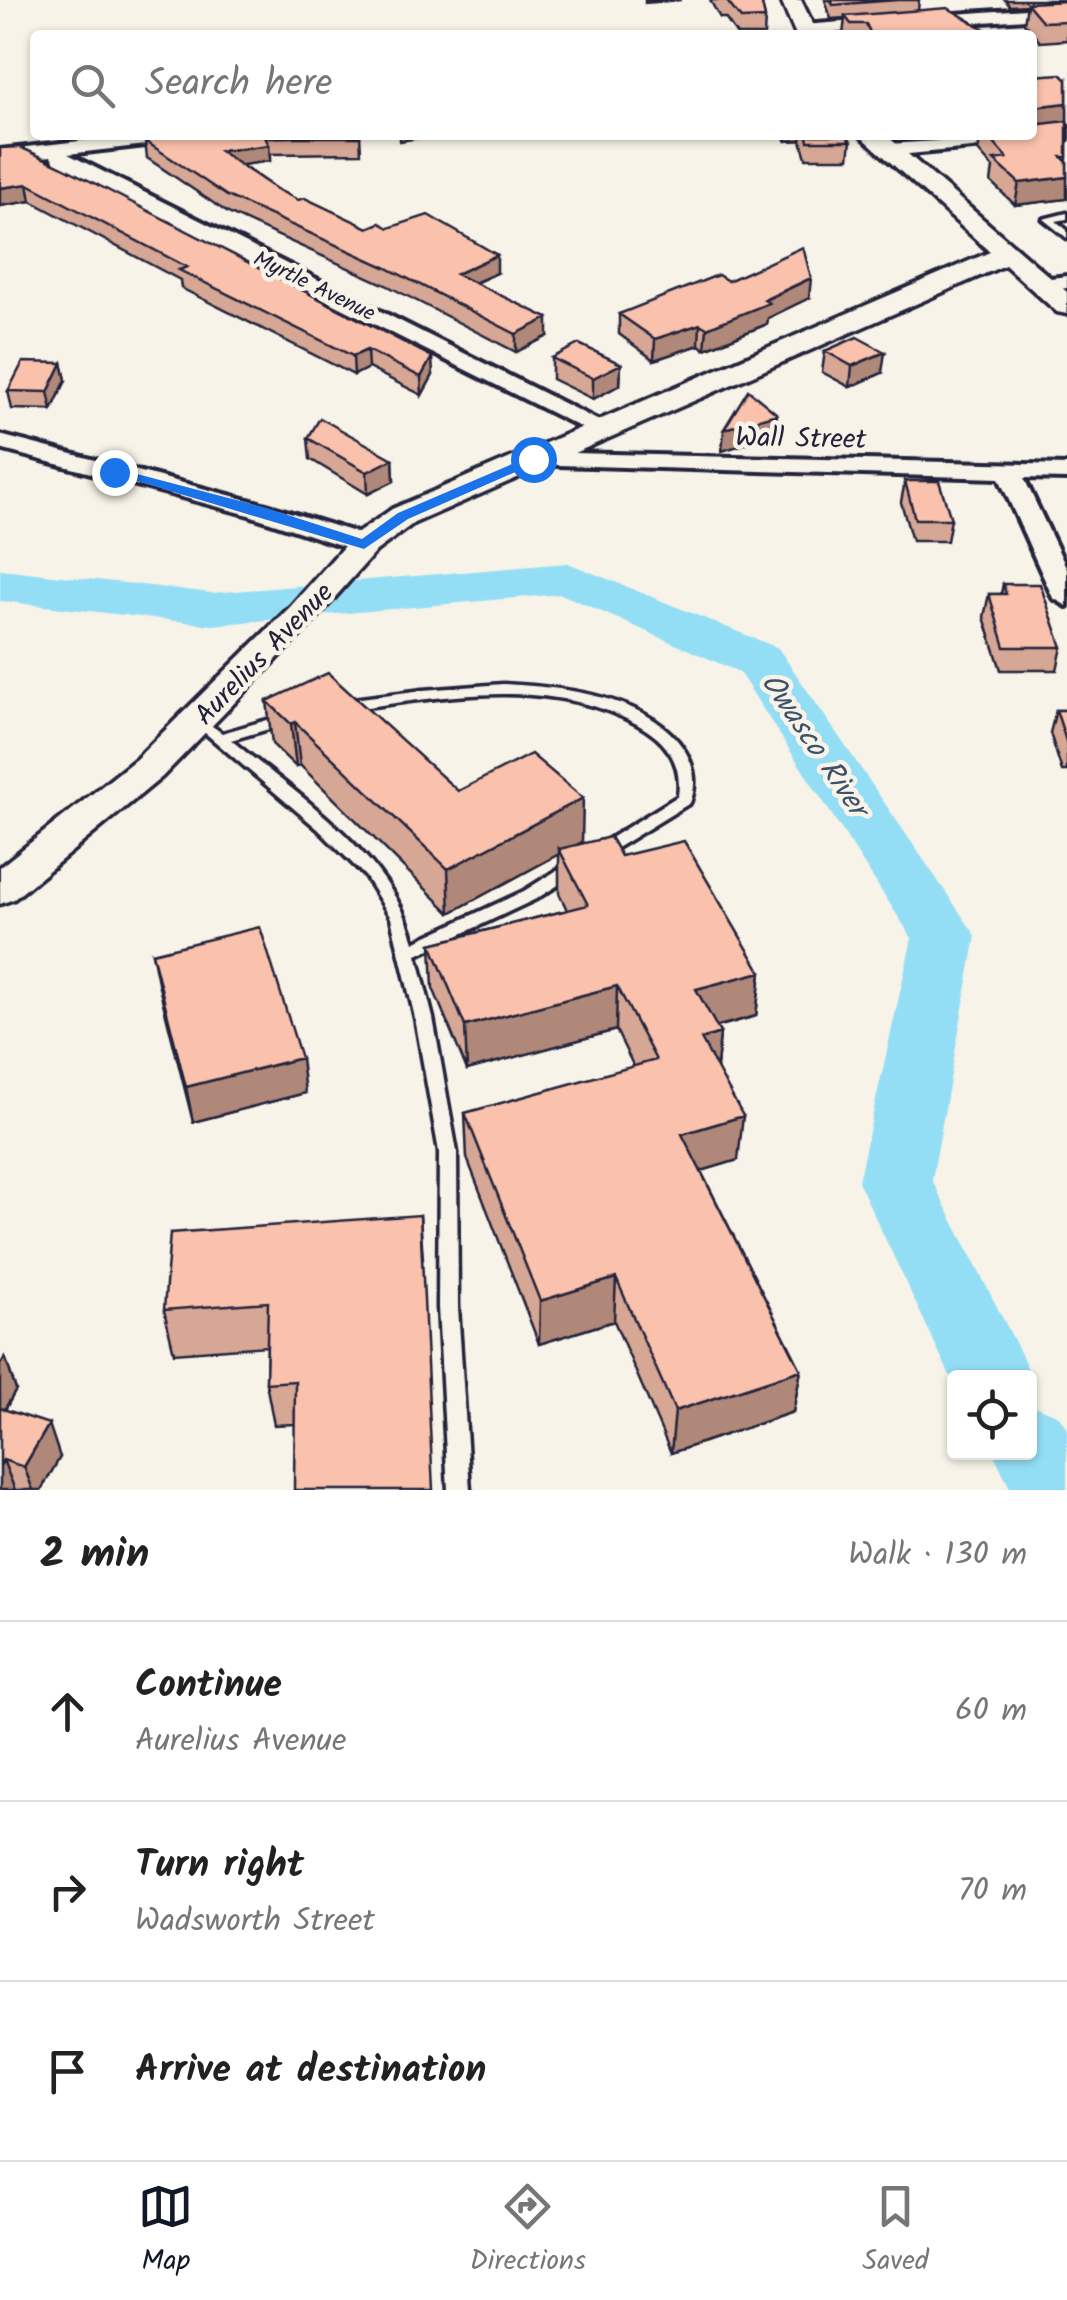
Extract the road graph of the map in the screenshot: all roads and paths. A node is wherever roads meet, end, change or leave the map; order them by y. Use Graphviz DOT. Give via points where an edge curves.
graph roads {
  1 [pos="791,0"];
  2 [pos="1067,11"];
  3 [pos="918,22"];
  4 [pos="899,23"];
  5 [pos="805,30"];
  6 [pos="827,30"];
  7 [pos="1067,133"];
  8 [pos="1037,134"];
  9 [pos="139,140"];
  10 [pos="922,140"];
  11 [pos="880,142"];
  12 [pos="56,150"];
  13 [pos="0,156"];
  14 [pos="1067,216"];
  15 [pos="1067,235"];
  16 [pos="1006,254"];
  17 [pos="1055,283"];
  18 [pos="1067,306"];
  19 [pos="589,422"];
  20 [pos="0,442"];
  21 [pos="533,459"];
  22 [pos="1008,471"];
  23 [pos="1067,472"];
  24 [pos="358,551"];
  25 [pos="1067,598"];
  26 [pos="330,707"];
  27 [pos="311,712"];
  28 [pos="208,730"];
  29 [pos="0,889"];
  30 [pos="408,952"];
  31 [pos="459,1490"];
  1 -- 5 [label="street"];
  2 -- 3 [label="street"];
  4 -- 6 [label="street"];
  7 -- 8 [label="street"];
  9 -- 12 [label="street"];
  10 -- 11 [label="street"];
  11 -- 16 [label="street"];
  12 -- 13 [label="street"];
  12 -- 19 [label="street, Myrtle Avenue" via="79,169"];
  14 -- 15 [label="lane" via="1048,219"];
  16 -- 17 [label="street"];
  16 -- 19 [label="street, Aurelius Avenue"];
  17 -- 18 [label="street"];
  19 -- 21 [label="street, Aurelius Avenue"];
  20 -- 24 [label="street" via="258,510"];
  21 -- 22 [label="street, Wall Street"];
  21 -- 24 [label="street, Aurelius Avenue" via="403,516"];
  22 -- 23 [label="street, Wall Street"];
  22 -- 25 [label="street"];
  24 -- 28 [label="street, Aurelius Avenue" via="253,664"];
  26 -- 30 [label="lane" via="500,689 584,696 632,713 674,741 686,769 685,799 530,895"];
  27 -- 28 [label="lane"];
  28 -- 29 [label="street, Aurelius Avenue" via="149,768"];
  28 -- 30 [label="lane" via="371,872 399,917"];
  30 -- 31 [label="lane" via="448,1152 448,1307"];
}
